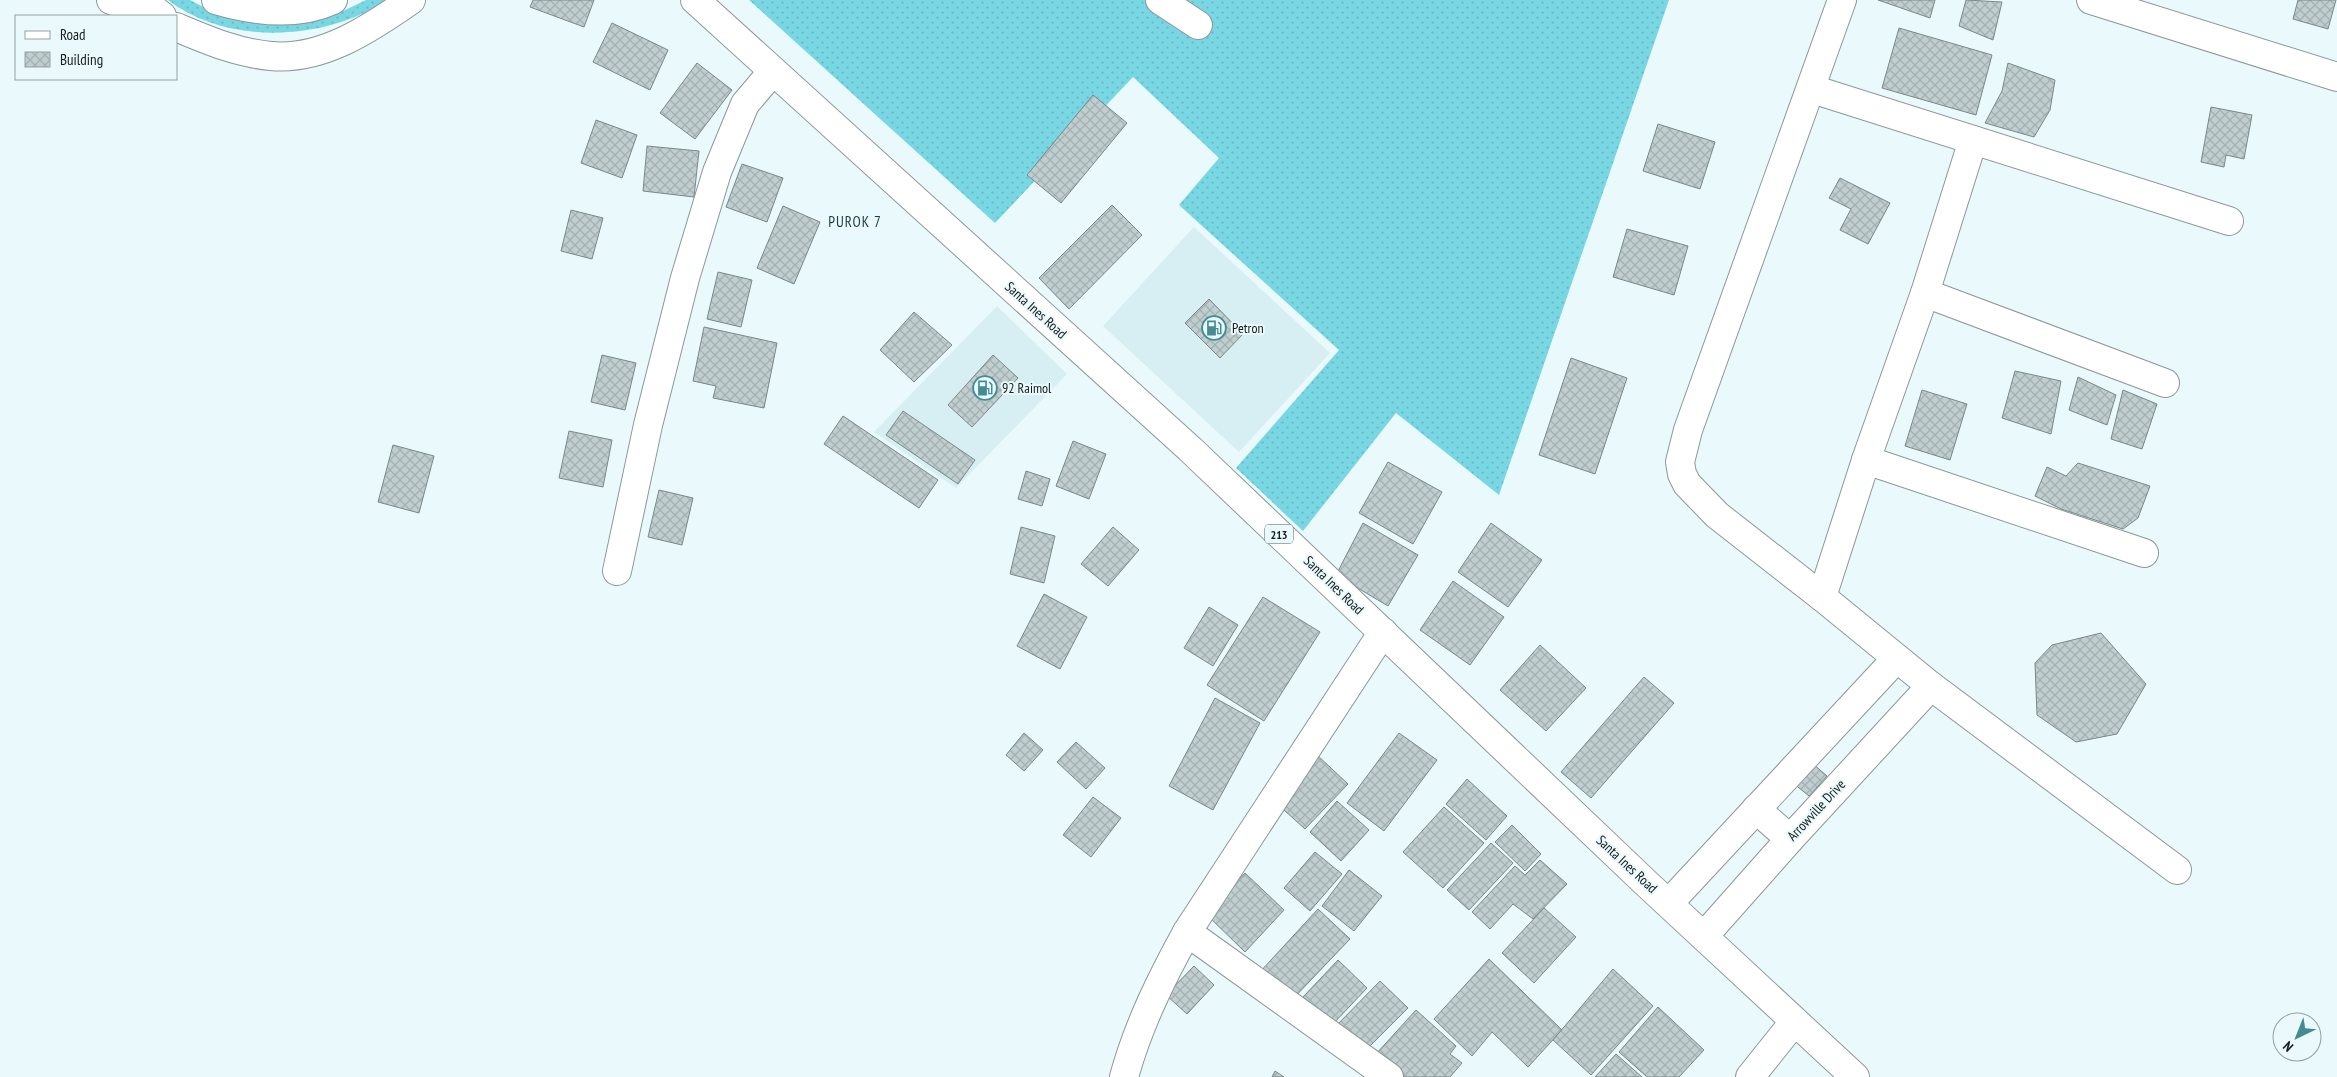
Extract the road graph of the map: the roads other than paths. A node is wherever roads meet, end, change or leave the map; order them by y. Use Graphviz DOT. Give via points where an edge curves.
graph roads {
  1 [pos="111,0"];
  2 [pos="142,0"];
  3 [pos="216,0"];
  4 [pos="333,0"];
  5 [pos="411,0"];
  6 [pos="695,0"];
  7 [pos="1160,0"];
  8 [pos="1842,0"];
  9 [pos="2091,0"];
  10 [pos="148,15"];
  11 [pos="161,15"];
  12 [pos="1198,25"];
  13 [pos="178,28"];
  14 [pos="773,71"];
  15 [pos="2337,77"];
  16 [pos="1812,88"];
  17 [pos="1973,140"];
  18 [pos="2229,220"];
  19 [pos="1925,293"];
  20 [pos="2166,383"];
  21 [pos="1866,460"];
  22 [pos="2144,553"];
  23 [pos="617,571"];
  24 [pos="1822,597"];
  25 [pos="1383,632"];
  26 [pos="1896,659"];
  27 [pos="1931,686"];
  28 [pos="1825,737"];
  29 [pos="1857,766"];
  30 [pos="1756,809"];
  31 [pos="1790,839"];
  32 [pos="2177,870"];
  33 [pos="1669,903"];
  34 [pos="1187,932"];
  35 [pos="1704,936"];
  36 [pos="1794,1022"];
  37 [pos="1124,1077"];
  38 [pos="1389,1077"];
  39 [pos="1750,1077"];
  40 [pos="1855,1077"];
  1 -- 10 [label="main road"];
  2 -- 11 [label="main road"];
  3 -- 4 [label="main road" via="253,10 290,10"];
  5 -- 13 [label="main road" via="344,41 307,53 273,56 238,51"];
  6 -- 14 [label="main road, Santa Ines Road / 213"];
  7 -- 12 [label="main road"];
  8 -- 16 [label="main road"];
  9 -- 15 [label="main road"];
  14 -- 23 [label="main road" via="745,104 717,172 652,406"];
  14 -- 25 [label="main road, Santa Ines Road / 213" via="1190,449"];
  16 -- 17 [label="main road"];
  16 -- 24 [label="main road" via="1688,430 1680,462 1687,484 1717,515"];
  17 -- 18 [label="main road"];
  17 -- 19 [label="main road"];
  19 -- 20 [label="main road"];
  19 -- 21 [label="main road"];
  21 -- 22 [label="main road"];
  21 -- 24 [label="main road"];
  24 -- 26 [label="main road"];
  25 -- 33 [label="main road, Santa Ines Road / 213"];
  25 -- 34 [label="main road"];
  26 -- 27 [label="main road"];
  26 -- 28 [label="main road"];
  27 -- 29 [label="main road, Arrowville Drive"];
  27 -- 32 [label="main road"];
  28 -- 29 [label="main road"];
  28 -- 30 [label="main road"];
  29 -- 31 [label="main road, Arrowville Drive"];
  30 -- 31 [label="main road"];
  30 -- 33 [label="main road"];
  31 -- 35 [label="main road, Arrowville Drive"];
  33 -- 35 [label="main road, Santa Ines Road / 213"];
  34 -- 37 [label="main road" via="1165,971 1134,1041"];
  34 -- 38 [label="main road"];
  35 -- 36 [label="main road, Santa Ines Road / 213"];
  36 -- 39 [label="main road"];
  36 -- 40 [label="main road, Santa Ines Road / 213"];
}
